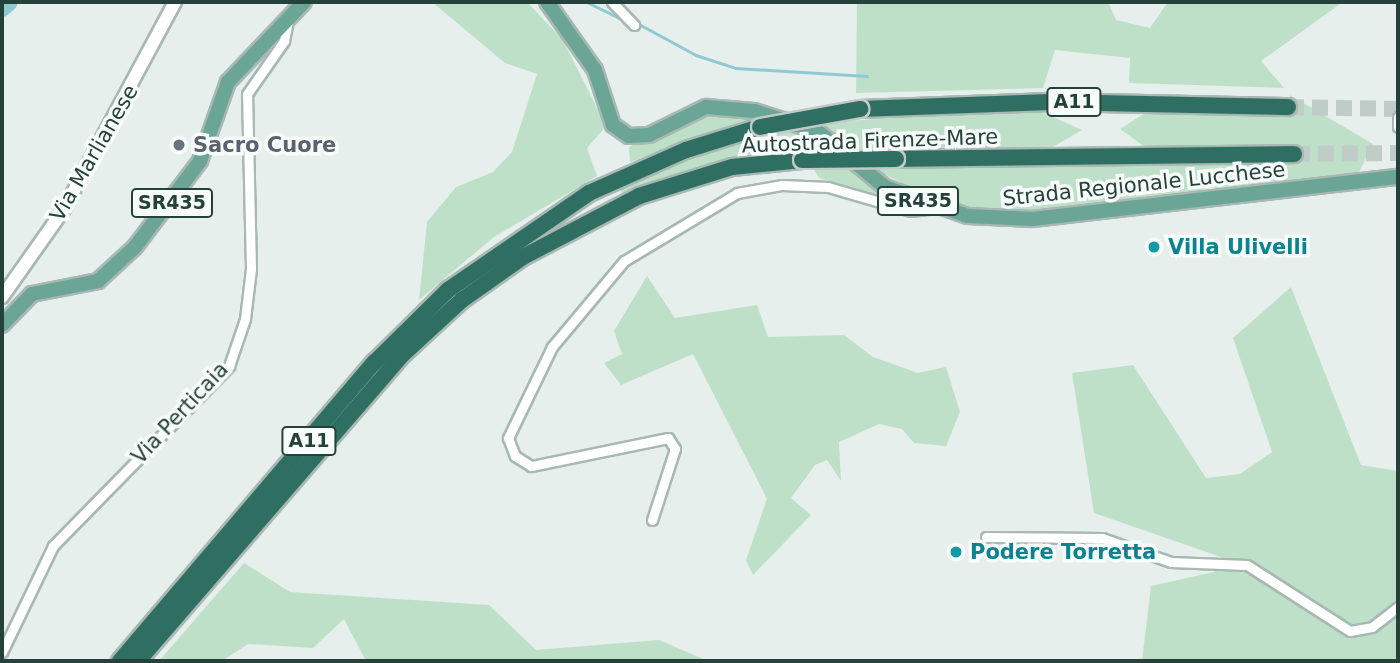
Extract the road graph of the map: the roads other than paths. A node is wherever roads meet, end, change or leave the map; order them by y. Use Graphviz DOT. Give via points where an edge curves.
graph roads {
  1 [pos="175,2"];
  2 [pos="304,2"];
  3 [pos="547,2"];
  4 [pos="612,2"];
  5 [pos="288,22"];
  6 [pos="634,25"];
  7 [pos="1288,107"];
  8 [pos="1398,117"];
  9 [pos="1398,127"];
  10 [pos="1294,154"];
  11 [pos="1398,177"];
  12 [pos="938,207"];
  13 [pos="2,297"];
  14 [pos="2,325"];
  15 [pos="652,520"];
  16 [pos="986,537"];
  17 [pos="1398,607"];
  18 [pos="2,652"];
  19 [pos="120,661"];
  20 [pos="138,661"];
  1 -- 13 [label="street, Via Marlianese" via="64,209"];
  2 -- 5 [label="main road, SR435"];
  3 -- 12 [label="main road, Strada Regionale Lucchese / SR435" via="595,69 622,132 649,135 706,107 754,111 811,128 878,183"];
  4 -- 6 [label="street"];
  5 -- 14 [label="main road, SR435" via="228,82 200,161 135,247 98,281 32,294"];
  5 -- 18 [label="street, Via Perticaia" via="284,41 247,94 251,256 245,319 229,366 53,546"];
  7 -- 19 [label="highway, Autostrada Firenze-Mare / A11, bridge" via="1051,102 860,108 760,127 686,150 589,193 448,290 374,363"];
  8 -- 9 [label="street"];
  10 -- 20 [label="highway, Autostrada Firenze-Mare / A11, bridge" via="802,160 732,167 639,195 523,257 462,300 403,354"];
  11 -- 12 [label="main road, Strada Regionale Lucchese / SR435" via="1033,219 981,219"];
  12 -- 15 [label="street" via="911,211 828,187 737,193 624,261 552,347 508,438 515,456 531,466 668,438 675,449"];
  16 -- 17 [label="street" via="1102,538 1171,562 1247,565 1350,631 1372,627"];
}
